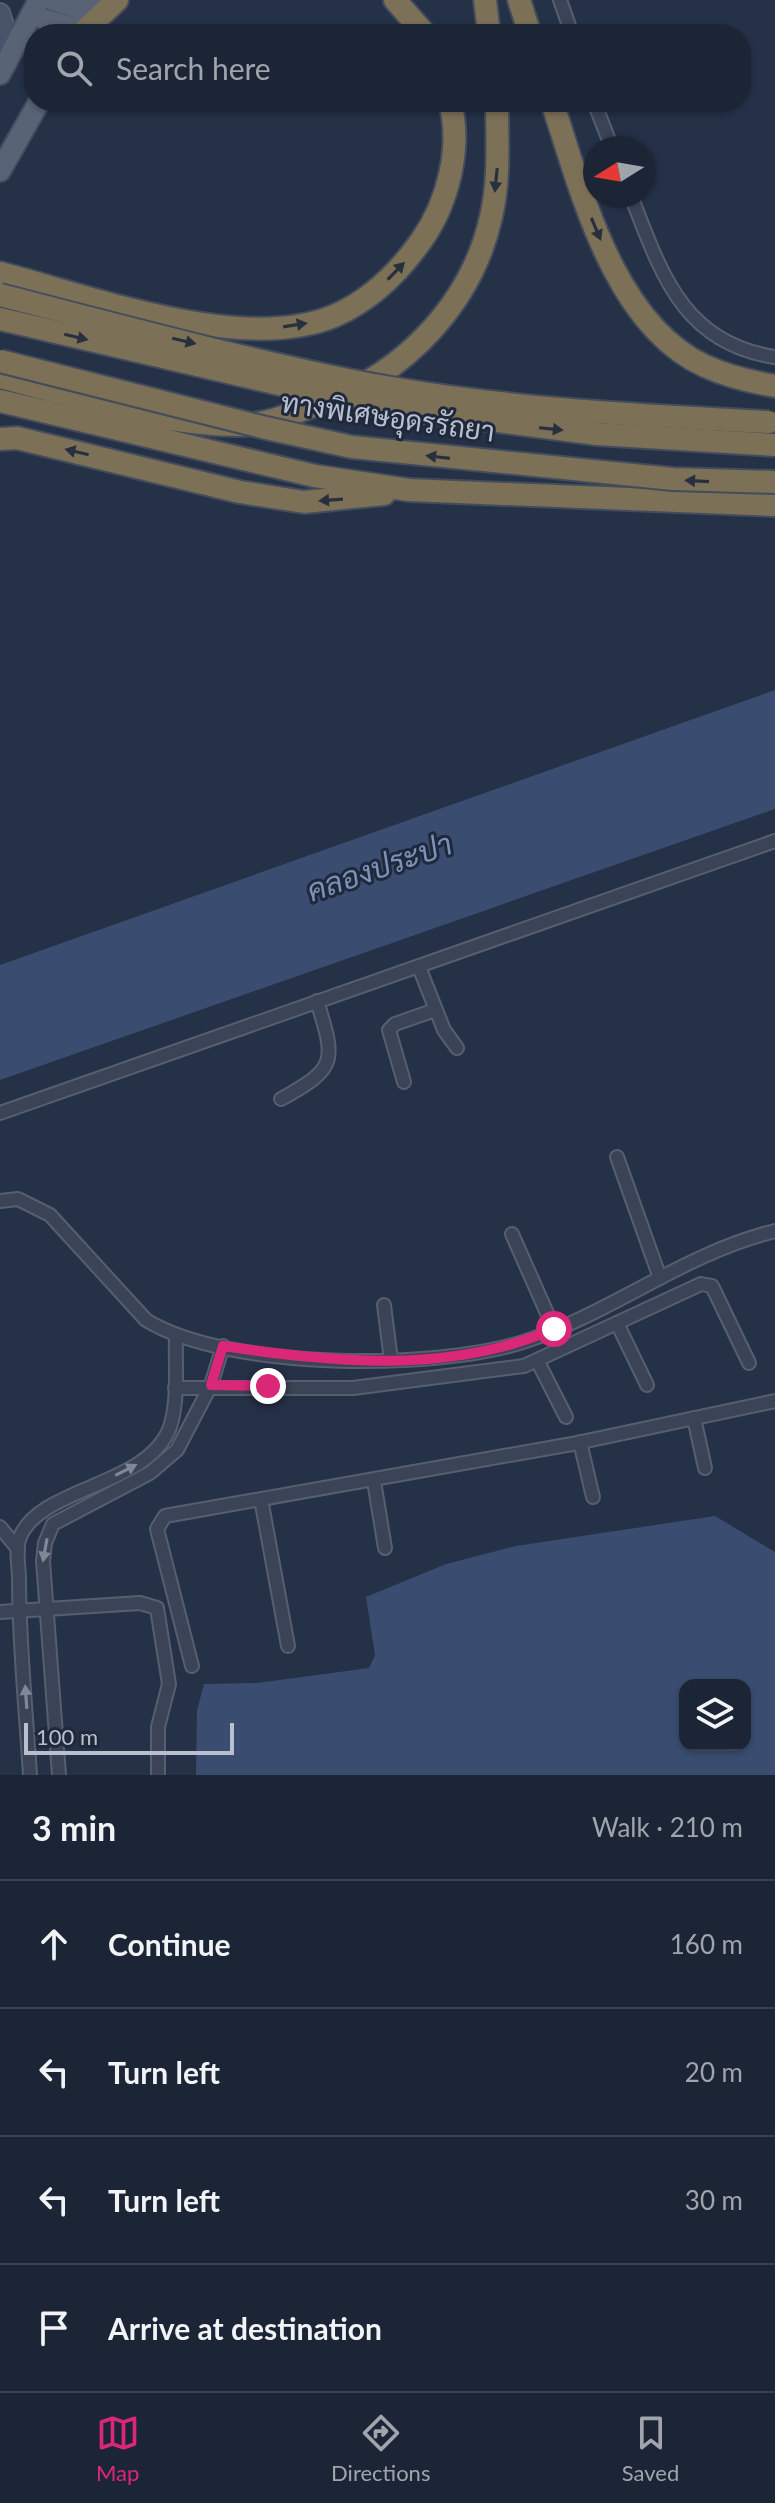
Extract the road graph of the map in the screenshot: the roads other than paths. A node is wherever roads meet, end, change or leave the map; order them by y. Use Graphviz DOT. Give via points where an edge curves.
graph roads {
  1 [pos="53,0"];
  2 [pos="117,0"];
  3 [pos="395,0"];
  4 [pos="485,0"];
  5 [pos="519,0"];
  6 [pos="560,0"];
  7 [pos="0,5"];
  8 [pos="35,7"];
  9 [pos="0,13"];
  10 [pos="85,22"];
  11 [pos="416,24"];
  12 [pos="488,24"];
  13 [pos="527,24"];
  14 [pos="568,24"];
  15 [pos="24,28"];
  16 [pos="4,66"];
  17 [pos="33,112"];
  18 [pos="451,112"];
  19 [pos="497,112"];
  20 [pos="555,112"];
  21 [pos="598,112"];
  22 [pos="607,136"];
  23 [pos="0,171"];
  24 [pos="636,208"];
  25 [pos="0,273"];
  26 [pos="0,295"];
  27 [pos="0,319"];
  28 [pos="775,357"];
  29 [pos="0,361"];
  30 [pos="0,377"];
  31 [pos="775,386"];
  32 [pos="0,401"];
  33 [pos="772,422"];
  34 [pos="0,439"];
  35 [pos="775,445"];
  36 [pos="775,482"];
  37 [pos="409,490"];
  38 [pos="775,505"];
  39 [pos="775,841"];
  40 [pos="419,967"];
  41 [pos="317,1001"];
  42 [pos="435,1010"];
  43 [pos="457,1048"];
  44 [pos="404,1082"];
  45 [pos="281,1099"];
  46 [pos="0,1113"];
  47 [pos="617,1157"];
  48 [pos="0,1201"];
  49 [pos="775,1231"];
  50 [pos="512,1234"];
  51 [pos="660,1278"];
  52 [pos="384,1305"];
  53 [pos="617,1323"];
  54 [pos="554,1329"];
  55 [pos="176,1336"];
  56 [pos="223,1346"];
  57 [pos="391,1360"];
  58 [pos="538,1362"];
  59 [pos="749,1363"];
  60 [pos="211,1385"];
  61 [pos="647,1385"];
  62 [pos="175,1388"];
  63 [pos="775,1401"];
  64 [pos="566,1417"];
  65 [pos="694,1418"];
  66 [pos="580,1442"];
  67 [pos="705,1468"];
  68 [pos="374,1481"];
  69 [pos="593,1497"];
  70 [pos="261,1499"];
  71 [pos="0,1527"];
  72 [pos="385,1548"];
  73 [pos="18,1549"];
  74 [pos="47,1608"];
  75 [pos="19,1610"];
  76 [pos="0,1612"];
  77 [pos="288,1646"];
  78 [pos="192,1666"];
  79 [pos="30,1775"];
  80 [pos="59,1775"];
  81 [pos="158,1775"];
  1 -- 10 [label="main road"];
  2 -- 10 [label="highway"];
  3 -- 11 [label="highway"];
  4 -- 12 [label="highway"];
  5 -- 13 [label="highway"];
  6 -- 14 [label="street"];
  7 -- 8 [label="main road"];
  8 -- 10 [label="main road"];
  9 -- 16 [label="main road" via="8,37"];
  15 -- 16 [label="main road"];
  17 -- 23 [label="main road"];
  25 -- 18 [label="highway, one-way" via="214,327 267,328 333,316 390,278 431,226 452,160"];
  19 -- 30 [label="highway, one-way" via="491,218 470,275 414,350 361,389 282,418 245,425 173,419"];
  20 -- 31 [label="highway, one-way" via="593,222 639,308 667,340 702,365"];
  21 -- 22 [label="street"];
  24 -- 28 [label="street" via="681,306 729,343"];
  26 -- 33 [label="highway, one-way, bridge" via="354,381 596,413"];
  27 -- 35 [label="highway, ทางพิเศษอุดรรัถยา, one-way, bridge" via="365,404 597,434"];
  36 -- 29 [label="highway, ทางพิเศษอุดรรัถยา, one-way, bridge" via="673,479 352,447"];
  32 -- 37 [label="highway" via="234,459"];
  37 -- 34 [label="highway, one-way" via="304,502 240,492 17,438"];
  37 -- 38 [label="highway"];
  39 -- 40 [label="street"];
  40 -- 41 [label="street"];
  40 -- 42 [label="street"];
  41 -- 45 [label="street" via="329,1063 320,1076"];
  41 -- 46 [label="street"];
  42 -- 43 [label="street"];
  42 -- 44 [label="street" via="389,1030"];
  47 -- 51 [label="street"];
  48 -- 55 [label="street" via="18,1199 50,1215 146,1320"];
  49 -- 51 [label="street" via="721,1247"];
  50 -- 54 [label="street"];
  51 -- 54 [label="street"];
  52 -- 57 [label="street"];
  53 -- 58 [label="street"];
  53 -- 59 [label="street" via="707,1284 716,1292"];
  53 -- 61 [label="street"];
  54 -- 57 [label="street" via="461,1356"];
  55 -- 56 [label="street"];
  55 -- 62 [label="street"];
  56 -- 57 [label="street" via="317,1360"];
  56 -- 60 [label="street"];
  58 -- 60 [label="street" via="353,1388"];
  58 -- 64 [label="street"];
  60 -- 62 [label="street"];
  60 -- 74 [label="street, one-way" via="177,1450 150,1473 53,1524 43,1561"];
  73 -- 62 [label="street, one-way" via="29,1524 51,1507 137,1465 162,1443"];
  63 -- 65 [label="street"];
  65 -- 66 [label="street"];
  65 -- 67 [label="street"];
  66 -- 68 [label="street"];
  66 -- 69 [label="street"];
  68 -- 70 [label="street"];
  68 -- 72 [label="street"];
  70 -- 77 [label="street"];
  70 -- 78 [label="street" via="172,1513 160,1521 161,1551"];
  71 -- 73 [label="street"];
  73 -- 75 [label="street"];
  74 -- 75 [label="street"];
  74 -- 80 [label="street"];
  74 -- 81 [label="street" via="140,1603 157,1608 169,1684 158,1727"];
  75 -- 76 [label="street"];
  79 -- 75 [label="street, one-way"];
}
